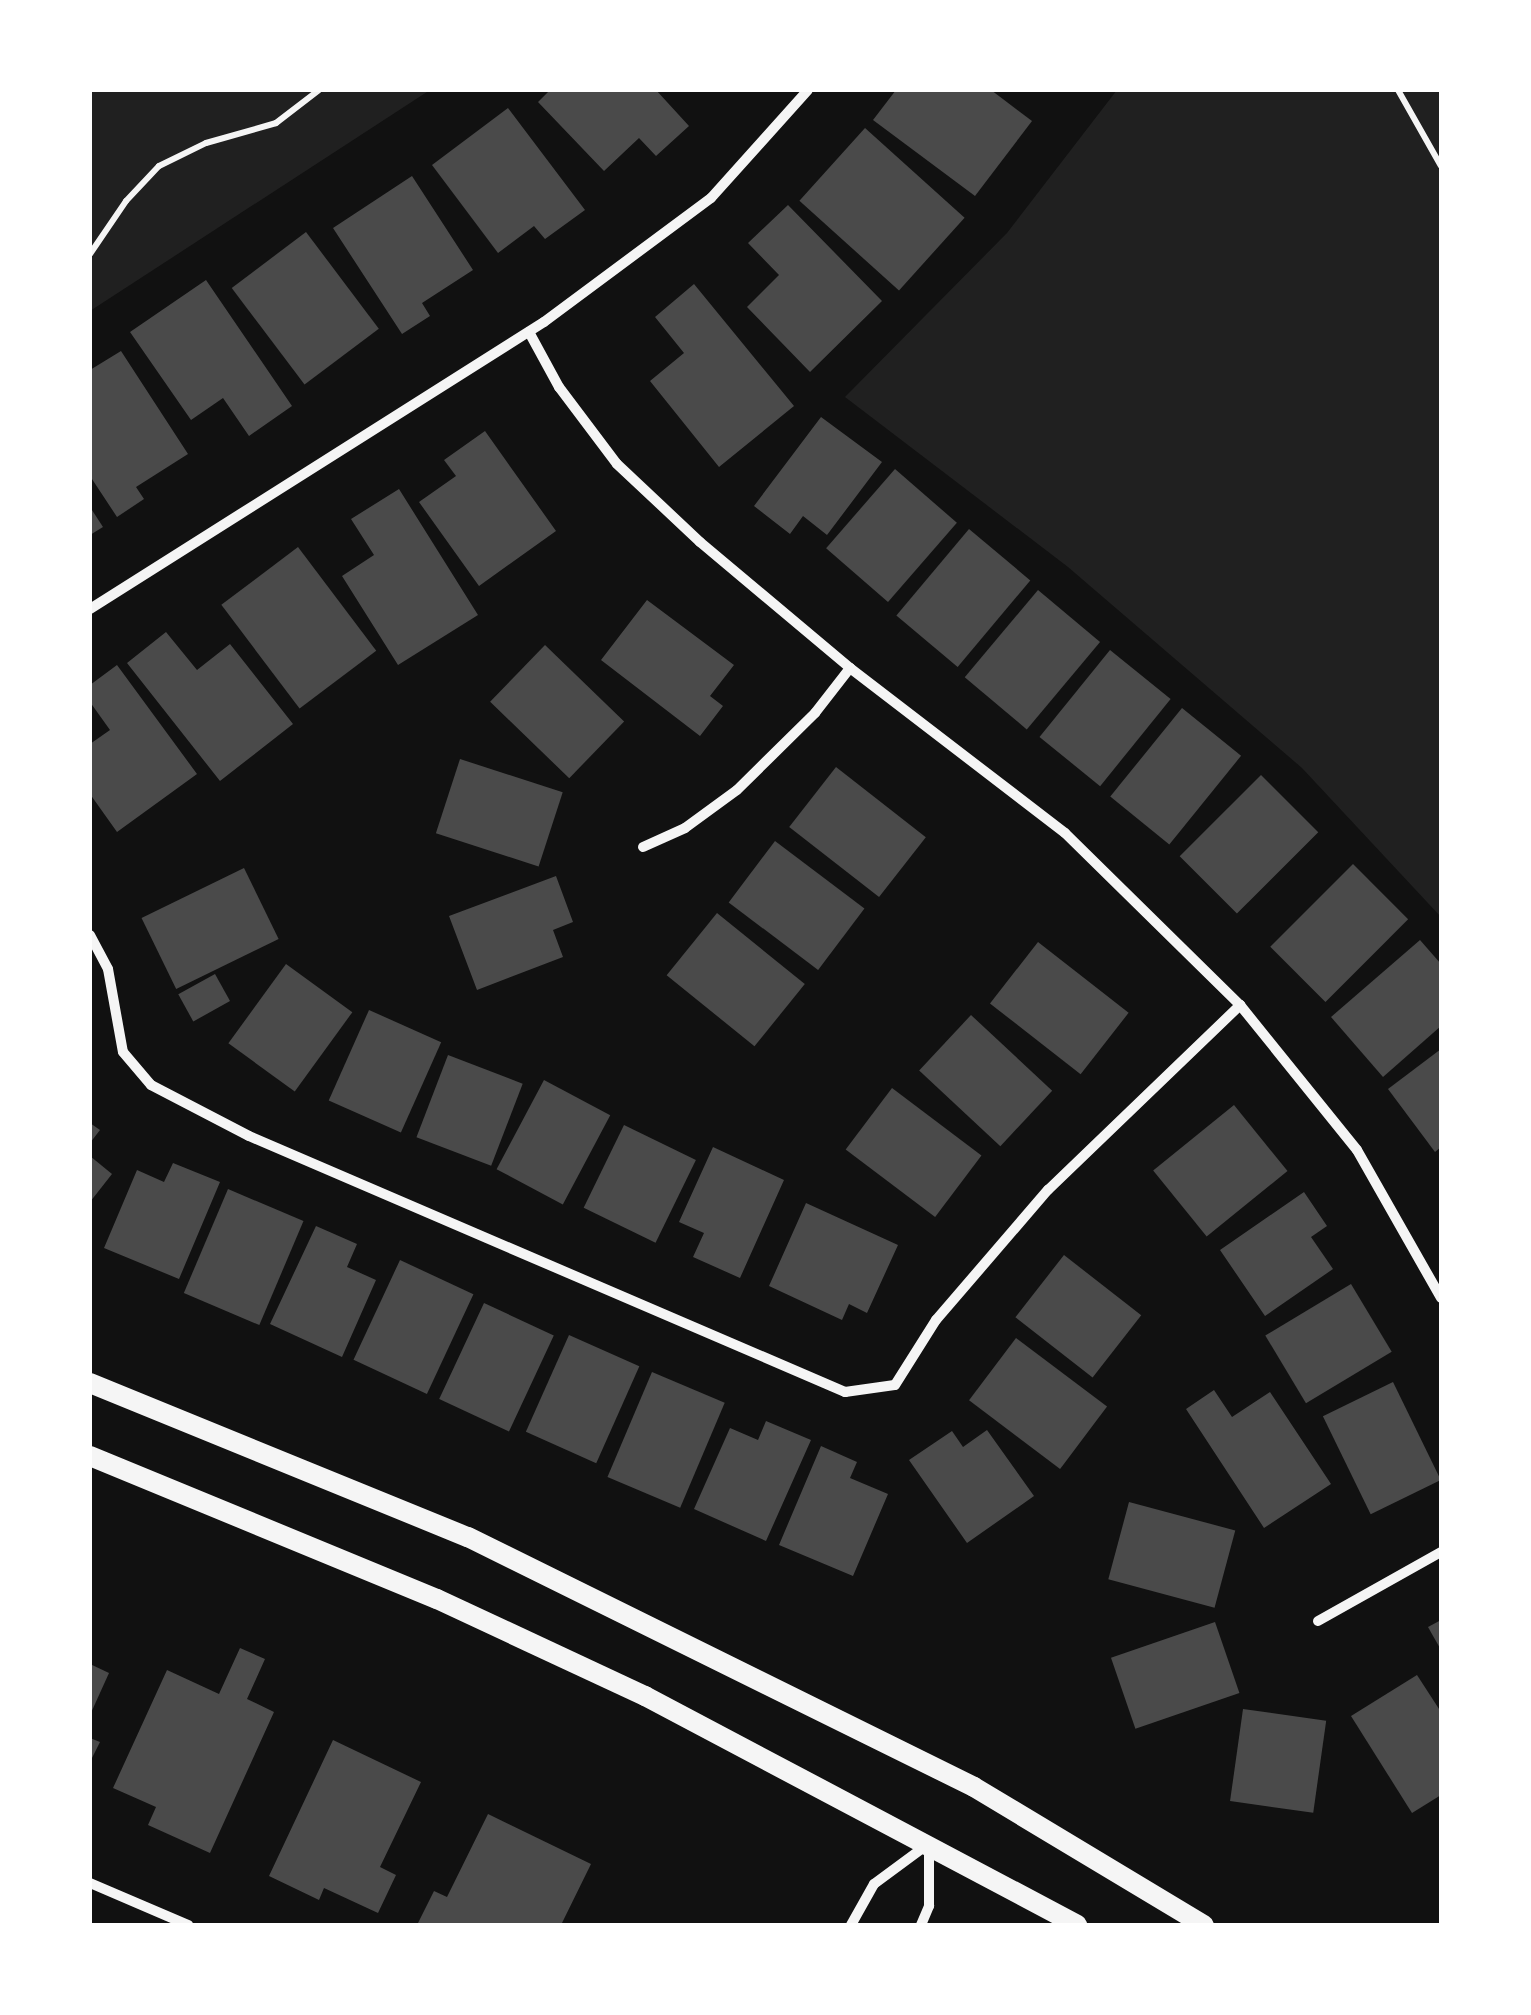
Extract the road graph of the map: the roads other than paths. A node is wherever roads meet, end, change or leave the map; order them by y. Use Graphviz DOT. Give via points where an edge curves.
graph roads {
  1 [pos="808,90"];
  2 [pos="529,332"];
  3 [pos="90,609"];
  4 [pos="850,668"];
  5 [pos="643,847"];
  6 [pos="90,935"];
  7 [pos="1240,1005"];
  8 [pos="1441,1298"];
  9 [pos="90,1383"];
  10 [pos="90,1456"];
  11 [pos="1441,1552"];
  12 [pos="1318,1621"];
  13 [pos="929,1844"];
  14 [pos="90,1883"];
  15 [pos="188,1925"];
  16 [pos="852,1925"];
  17 [pos="922,1925"];
  18 [pos="1078,1925"];
  19 [pos="1204,1925"];
  1 -- 2 [label="street" via="711,198"];
  2 -- 3 [label="street"];
  2 -- 4 [label="street" via="559,387 617,464"];
  4 -- 5 [label="street" via="737,790 685,828"];
  4 -- 7 [label="street" via="1065,833"];
  6 -- 7 [label="street" via="108,969 123,1052 151,1085 249,1136 845,1392 895,1385 936,1320 1048,1190"];
  7 -- 8 [label="street" via="1356,1150"];
  9 -- 19 [label="main road" via="468,1537 974,1787"];
  10 -- 13 [label="main road" via="438,1599 645,1696"];
  11 -- 12 [label="street"];
  13 -- 16 [label="street" via="874,1884"];
  13 -- 17 [label="street" via="930,1906"];
  13 -- 18 [label="main road"];
  14 -- 15 [label="street"];
}
